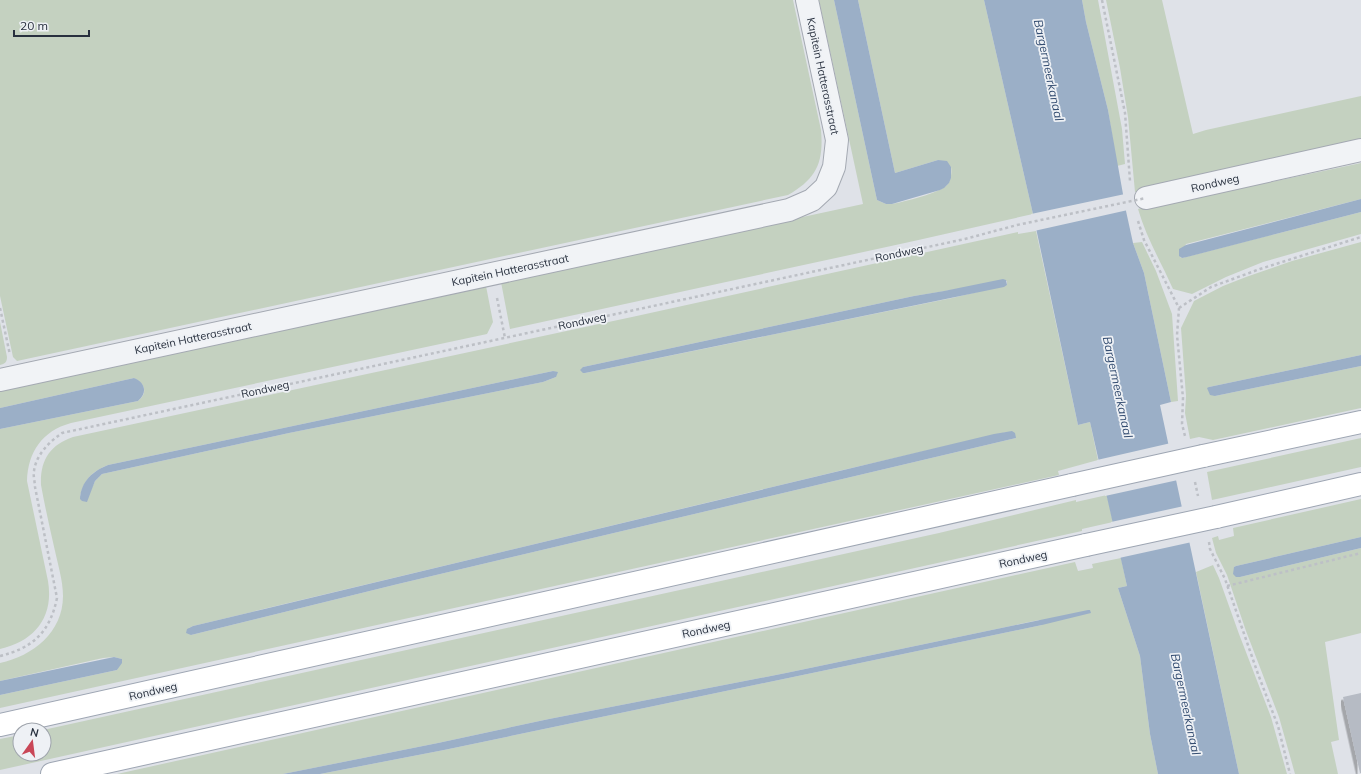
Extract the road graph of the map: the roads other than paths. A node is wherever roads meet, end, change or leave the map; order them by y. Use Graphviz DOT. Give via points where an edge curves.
graph roads {
  1 [pos="807,0"];
  2 [pos="1361,150"];
  3 [pos="1136,199"];
  4 [pos="8,378"];
  5 [pos="1361,422"];
  6 [pos="1361,484"];
  7 [pos="0,725"];
  8 [pos="52,774"];
  1 -- 4 [label="street, Kapitein Hatterasstraat" via="837,140 834,167 826,187 812,200 789,210"];
  2 -- 3 [label="street, Rondweg"];
  5 -- 7 [label="main road, Rondweg, bridge"];
  6 -- 8 [label="main road, Rondweg, bridge"];
}
